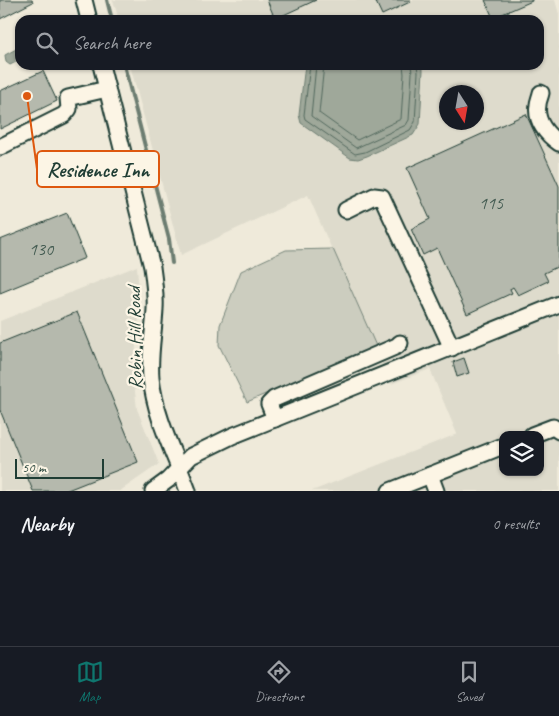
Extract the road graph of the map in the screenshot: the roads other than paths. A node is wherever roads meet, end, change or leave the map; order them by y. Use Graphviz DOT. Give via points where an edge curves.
graph roads {
  1 [pos="84,0"];
  2 [pos="88,15"];
  3 [pos="102,70"];
  4 [pos="107,89"];
  5 [pos="541,93"];
  6 [pos="559,143"];
  7 [pos="0,147"];
  8 [pos="346,210"];
  9 [pos="559,304"];
  10 [pos="400,343"];
  11 [pos="452,348"];
  12 [pos="275,420"];
  13 [pos="557,429"];
  14 [pos="541,431"];
  15 [pos="499,448"];
  16 [pos="180,467"];
  17 [pos="430,475"];
  18 [pos="153,491"];
  19 [pos="188,491"];
  20 [pos="390,491"];
  21 [pos="436,491"];
  1 -- 2 [label="street"];
  3 -- 4 [label="street, Robin Hill Road"];
  4 -- 7 [label="street" via="68,98 69,109 64,115"];
  4 -- 16 [label="street, Robin Hill Road" via="152,267 155,310 151,377 154,395"];
  5 -- 6 [label="street" via="539,119 548,134"];
  8 -- 11 [label="street" via="374,196 382,197"];
  9 -- 11 [label="street"];
  10 -- 12 [label="street" via="274,399 269,404"];
  11 -- 12 [label="street"];
  12 -- 16 [label="street" via="191,456"];
  13 -- 14 [label="street" via="550,427"];
  15 -- 17 [label="street"];
  16 -- 18 [label="street"];
  16 -- 19 [label="street, Robin Hill Road"];
  17 -- 20 [label="street"];
  17 -- 21 [label="street"];
}
